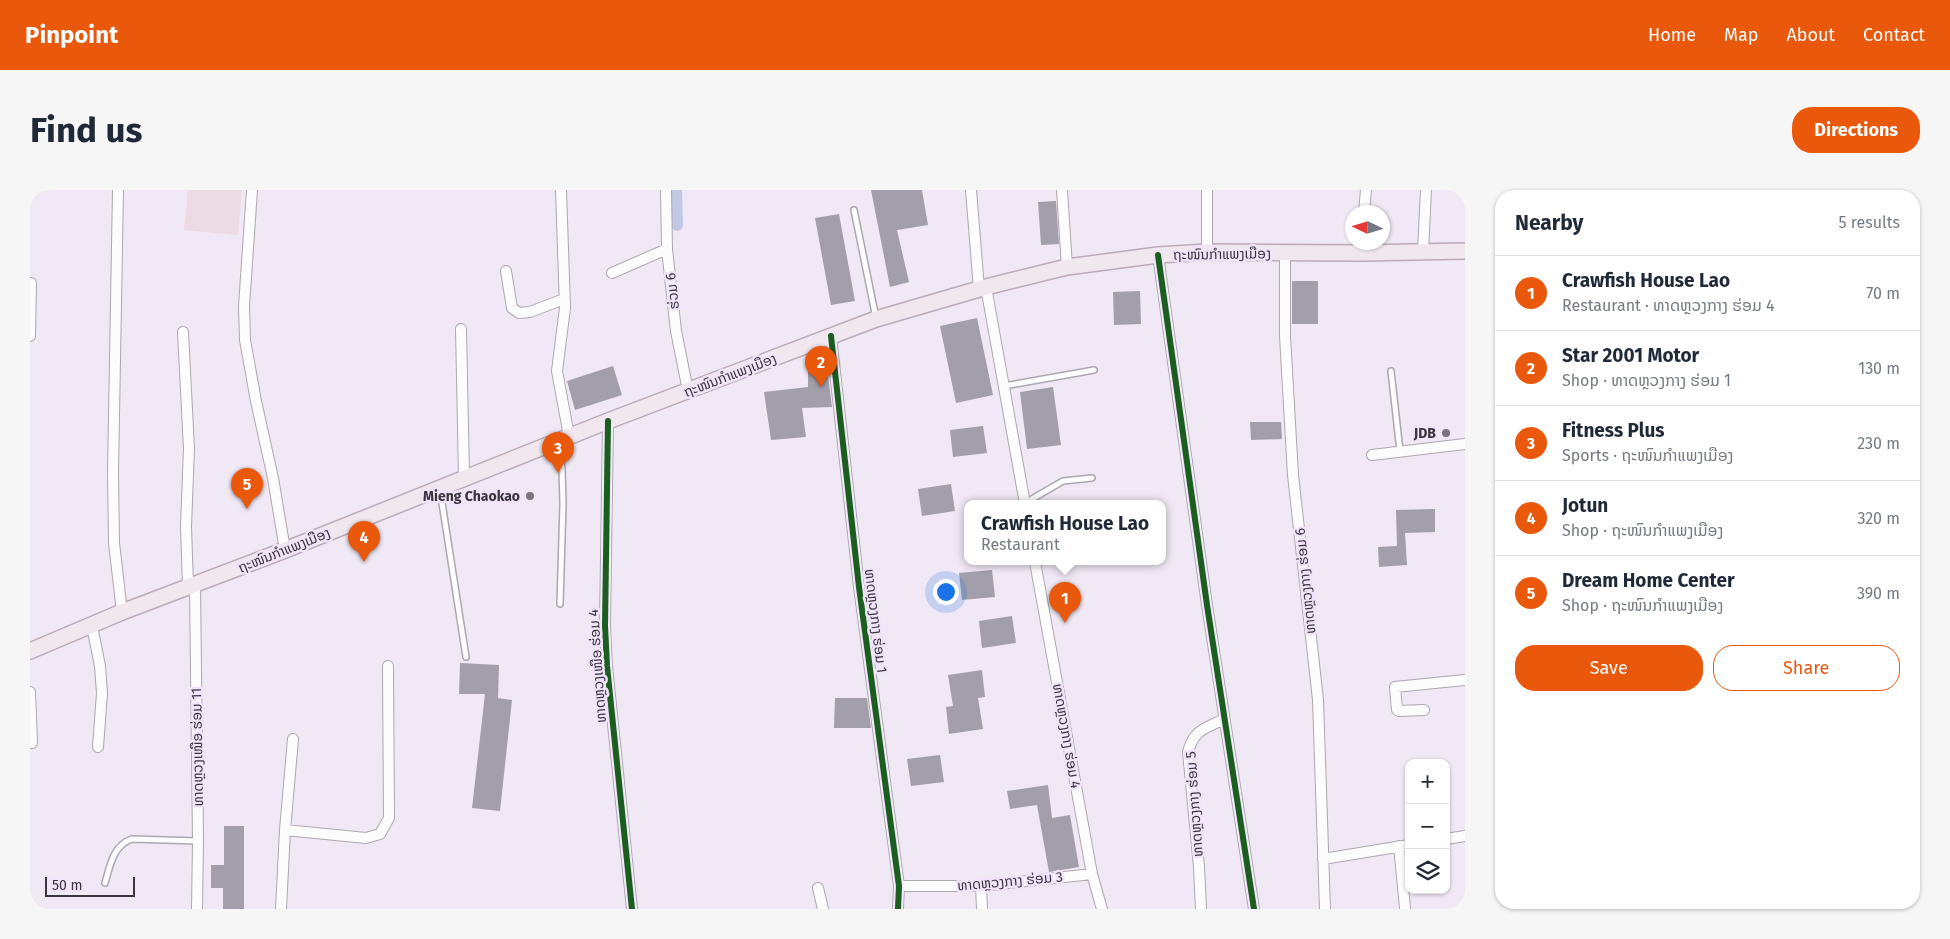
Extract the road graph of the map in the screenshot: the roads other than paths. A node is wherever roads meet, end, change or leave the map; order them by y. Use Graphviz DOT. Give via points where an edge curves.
graph roads {
  1 [pos="118,190"];
  2 [pos="252,190"];
  3 [pos="561,190"];
  4 [pos="666,190"];
  5 [pos="971,190"];
  6 [pos="1062,190"];
  7 [pos="1207,190"];
  8 [pos="1366,190"];
  9 [pos="1426,190"];
  10 [pos="1365,205"];
  11 [pos="854,210"];
  12 [pos="667,249"];
  13 [pos="1345,249"];
  14 [pos="1390,249"];
  15 [pos="1465,250"];
  16 [pos="1423,251"];
  17 [pos="1207,252"];
  18 [pos="1285,253"];
  19 [pos="1158,255"];
  20 [pos="1067,267"];
  21 [pos="506,271"];
  22 [pos="612,273"];
  23 [pos="31,282"];
  24 [pos="982,288"];
  25 [pos="564,299"];
  26 [pos="876,319"];
  27 [pos="461,328"];
  28 [pos="182,332"];
  29 [pos="30,336"];
  30 [pos="831,336"];
  31 [pos="1094,370"];
  32 [pos="1391,371"];
  33 [pos="1004,386"];
  34 [pos="688,391"];
  35 [pos="608,421"];
  36 [pos="563,438"];
  37 [pos="1465,444"];
  38 [pos="1400,451"];
  39 [pos="1372,455"];
  40 [pos="464,477"];
  41 [pos="1092,478"];
  42 [pos="439,487"];
  43 [pos="1024,500"];
  44 [pos="1032,500"];
  45 [pos="285,550"];
  46 [pos="1037,565"];
  47 [pos="191,586"];
  48 [pos="560,604"];
  49 [pos="122,612"];
  50 [pos="92,626"];
  51 [pos="30,651"];
  52 [pos="466,657"];
  53 [pos="388,666"];
  54 [pos="1465,680"];
  55 [pos="30,692"];
  56 [pos="1424,710"];
  57 [pos="1224,719"];
  58 [pos="293,739"];
  59 [pos="32,743"];
  60 [pos="98,748"];
  61 [pos="285,830"];
  62 [pos="1465,836"];
  63 [pos="1450,838"];
  64 [pos="198,840"];
  65 [pos="1404,846"];
  66 [pos="1323,859"];
  67 [pos="1092,874"];
  68 [pos="105,883"];
  69 [pos="899,886"];
  70 [pos="981,886"];
  71 [pos="818,888"];
  72 [pos="1405,908"];
  73 [pos="197,909"];
  74 [pos="281,909"];
  75 [pos="632,909"];
  76 [pos="823,909"];
  77 [pos="898,909"];
  78 [pos="982,909"];
  79 [pos="1102,909"];
  80 [pos="1201,909"];
  81 [pos="1254,909"];
  82 [pos="1325,909"];
  1 -- 49 [label="street" via="112,473 114,544"];
  2 -- 45 [label="street" via="244,306 245,340"];
  3 -- 25 [label="street"];
  4 -- 12 [label="street, ຮ່ວມ 6"];
  5 -- 24 [label="street"];
  6 -- 20 [label="street"];
  7 -- 17 [label="street"];
  8 -- 10 [label="street"];
  9 -- 16 [label="street"];
  11 -- 26 [label="lane"];
  12 -- 22 [label="street"];
  12 -- 34 [label="street, ຮ່ວມ 6" via="676,331"];
  13 -- 18 [label="main road, ຖະໜົນກຳແພງເມືອງ"];
  14 -- 16 [label="main road, ຖະໜົນກຳແພງເມືອງ"];
  15 -- 16 [label="main road, ຖະໜົນກຳແພງເມືອງ"];
  17 -- 18 [label="main road, ຖະໜົນກຳແພງເມືອງ"];
  17 -- 19 [label="main road, ຖະໜົນກຳແພງເມືອງ"];
  18 -- 66 [label="street, ທາດຫຼວງກາງ ຮ່ອມ 6" via="1285,336 1293,475 1318,700"];
  19 -- 20 [label="main road, ຖະໜົນກຳແພງເມືອງ"];
  19 -- 57 [label="street"];
  20 -- 24 [label="main road, ຖະໜົນກຳແພງເມືອງ"];
  21 -- 25 [label="street" via="512,308 519,313"];
  23 -- 29 [label="street"];
  24 -- 26 [label="main road, ຖະໜົນກຳແພງເມືອງ"];
  24 -- 33 [label="street"];
  25 -- 36 [label="street" via="557,371"];
  26 -- 30 [label="main road, ຖະໜົນກຳແພງເມືອງ"];
  27 -- 40 [label="street"];
  28 -- 47 [label="street, ທາດຫຼວງເໜືອ ຮ່ອມ 11" via="189,449 186,526"];
  30 -- 34 [label="main road, ຖະໜົນກຳແພງເມືອງ"];
  30 -- 69 [label="street, ທາດຫຼວງກາງ ຮ່ອມ 1" via="859,587"];
  31 -- 33 [label="lane"];
  32 -- 38 [label="lane"];
  33 -- 43 [label="street"];
  34 -- 35 [label="main road, ຖະໜົນກຳແພງເມືອງ"];
  35 -- 36 [label="main road, ຖະໜົນກຳແພງເມືອງ"];
  35 -- 75 [label="street, ທາດຫຼວງເໜືອ ຮ່ອມ 4" via="605,626"];
  36 -- 40 [label="main road, ຖະໜົນກຳແພງເມືອງ"];
  36 -- 48 [label="lane"];
  37 -- 38 [label="street"];
  38 -- 39 [label="street"];
  40 -- 42 [label="main road, ຖະໜົນກຳແພງເມືອງ"];
  41 -- 44 [label="lane" via="1063,481"];
  42 -- 45 [label="main road, ຖະໜົນກຳແພງເມືອງ"];
  42 -- 52 [label="lane"];
  45 -- 47 [label="main road, ຖະໜົນກຳແພງເມືອງ"];
  46 -- 67 [label="street, ທາດຫຼວງກາງ ຮ່ອມ 4"];
  47 -- 49 [label="main road, ຖະໜົນກຳແພງເມືອງ"];
  47 -- 64 [label="street, ທາດຫຼວງເໜືອ ຮ່ອມ 11"];
  49 -- 50 [label="main road, ຖະໜົນກຳແພງເມືອງ"];
  50 -- 51 [label="main road, ຖະໜົນກຳແພງເມືອງ"];
  50 -- 60 [label="street" via="102,684"];
  53 -- 61 [label="street" via="389,818 380,834 366,838"];
  54 -- 56 [label="street" via="1395,687 1396,710"];
  55 -- 59 [label="street"];
  57 -- 80 [label="street, ທາດຫຼວງກາງ ຮ່ອມ 5" via="1198,732 1191,740 1188,752"];
  57 -- 81 [label="street"];
  58 -- 61 [label="street"];
  61 -- 74 [label="street"];
  62 -- 63 [label="street"];
  64 -- 68 [label="lane" via="124,841 118,846"];
  64 -- 73 [label="street, ທາດຫຼວງເໜືອ ຮ່ອມ 11"];
  65 -- 66 [label="street"];
  65 -- 72 [label="street"];
  66 -- 82 [label="street, ທາດຫຼວງກາງ ຮ່ອມ 6"];
  67 -- 70 [label="street, ທາດຫຼວງກາງ ຮ່ອມ 3"];
  67 -- 79 [label="street, ທາດຫຼວງກາງ ຮ່ອມ 4"];
  69 -- 70 [label="street, ທາດຫຼວງກາງ ຮ່ອມ 3"];
  69 -- 77 [label="street, ທາດຫຼວງກາງ ຮ່ອມ 1"];
  70 -- 78 [label="street"];
  71 -- 76 [label="street"];
}
